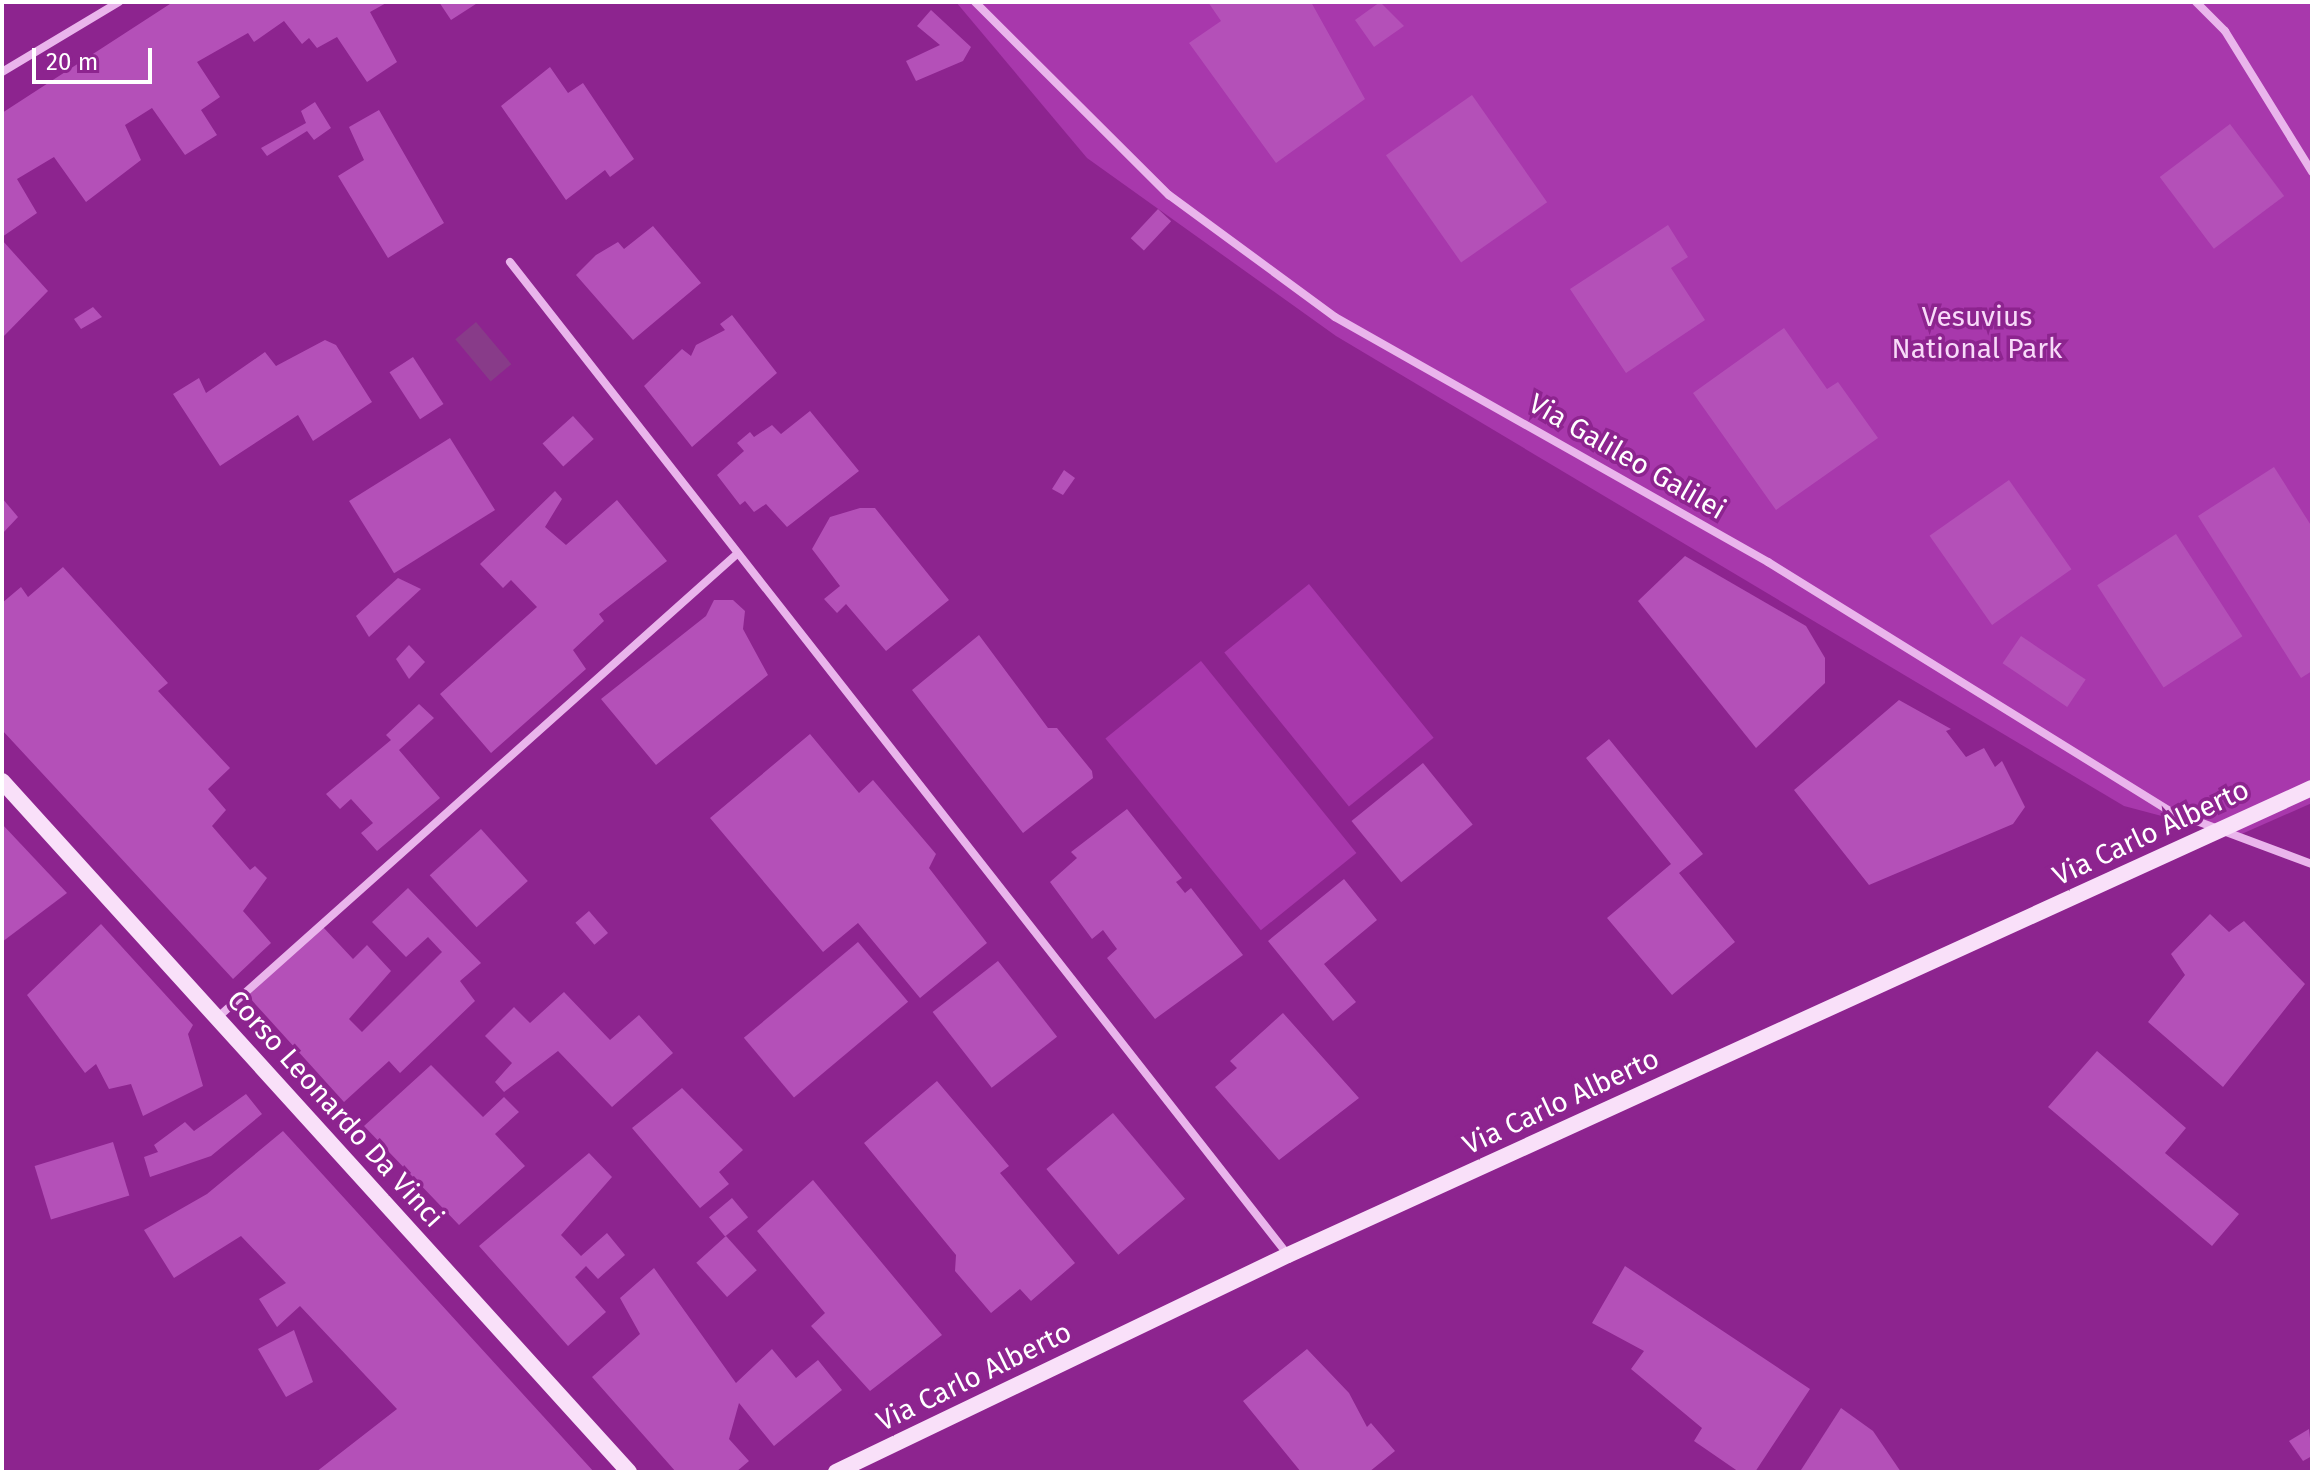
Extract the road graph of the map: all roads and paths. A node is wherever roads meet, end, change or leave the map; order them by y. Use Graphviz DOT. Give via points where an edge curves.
graph roads {
  1 [pos="119,2"];
  2 [pos="2196,2"];
  3 [pos="979,3"];
  4 [pos="2,72"];
  5 [pos="2312,172"];
  6 [pos="510,262"];
  7 [pos="738,553"];
  8 [pos="2,781"];
  9 [pos="2312,788"];
  10 [pos="2225,828"];
  11 [pos="2312,864"];
  12 [pos="217,1018"];
  13 [pos="1288,1255"];
  14 [pos="629,1472"];
  15 [pos="836,1472"];
  1 -- 4 [label="street"];
  2 -- 5 [label="street" via="2225,31"];
  3 -- 10 [label="street, Via Galileo Galilei" via="1169,195 1335,317 1768,562 2170,811"];
  6 -- 7 [label="street"];
  7 -- 12 [label="street"];
  7 -- 13 [label="street"];
  8 -- 12 [label="street, Corso Leonardo Da Vinci"];
  9 -- 10 [label="street, Via Carlo Alberto"];
  10 -- 11 [label="street, Via Galileo Galilei"];
  10 -- 13 [label="street, Via Carlo Alberto"];
  12 -- 14 [label="street, Corso Leonardo Da Vinci"];
  13 -- 15 [label="street, Via Carlo Alberto"];
}
